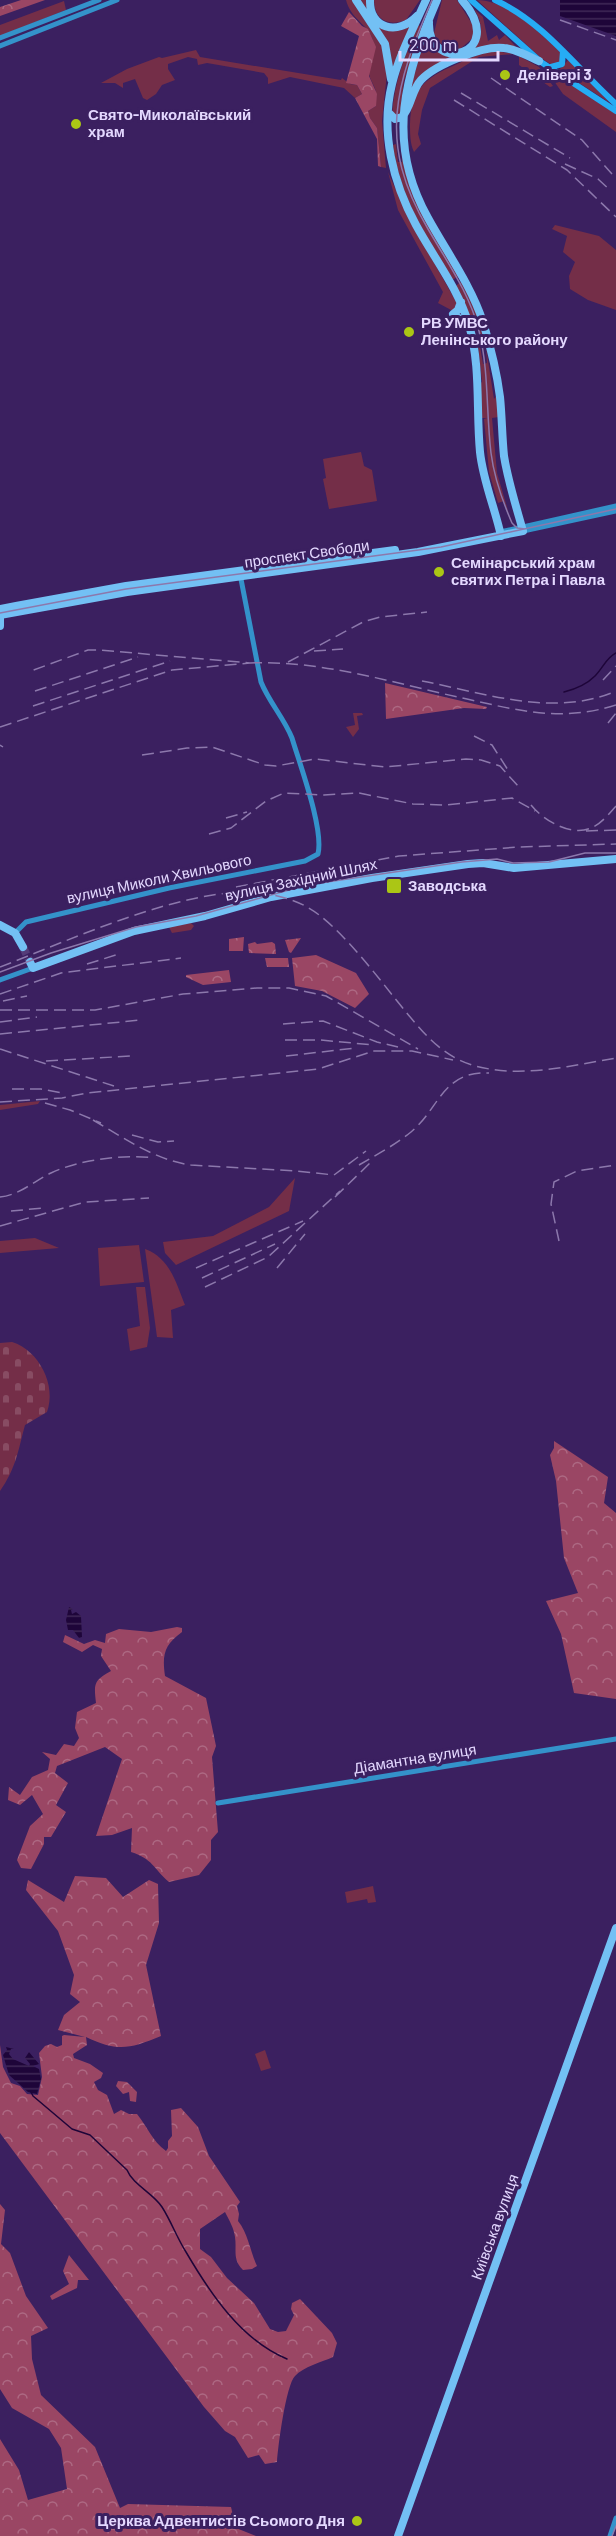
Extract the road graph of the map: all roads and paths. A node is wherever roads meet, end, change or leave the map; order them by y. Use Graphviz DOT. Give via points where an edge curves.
graph roads {
  1 [pos="99,0"];
  2 [pos="117,0"];
  3 [pos="356,0"];
  4 [pos="370,0"];
  5 [pos="426,0"];
  6 [pos="437,0"];
  7 [pos="462,0"];
  8 [pos="471,0"];
  9 [pos="495,0"];
  10 [pos="420,13"];
  11 [pos="429,17"];
  12 [pos="0,38"];
  13 [pos="0,46"];
  14 [pos="562,51"];
  15 [pos="539,61"];
  16 [pos="547,66"];
  17 [pos="392,84"];
  18 [pos="616,104"];
  19 [pos="616,111"];
  20 [pos="388,112"];
  21 [pos="403,117"];
  22 [pos="462,278"];
  23 [pos="451,284"];
  24 [pos="461,303"];
  25 [pos="469,324"];
  26 [pos="616,506"];
  27 [pos="616,511"];
  28 [pos="522,529"];
  29 [pos="501,534"];
  30 [pos="240,573"];
  31 [pos="0,609"];
  32 [pos="0,615"];
  33 [pos="0,626"];
  34 [pos="616,859"];
  35 [pos="0,925"];
  36 [pos="15,933"];
  37 [pos="24,947"];
  38 [pos="32,965"];
  39 [pos="0,980"];
  40 [pos="616,1739"];
  41 [pos="218,1803"];
  42 [pos="616,1928"];
  43 [pos="616,2518"];
  44 [pos="398,2536"];
  45 [pos="610,2536"];
  1 -- 12 [label="street"];
  2 -- 13 [label="street"];
  3 -- 17 [label="highway" via="385,44"];
  4 -- 10 [label="highway" via="374,17 390,28 402,27"];
  5 -- 10 [label="highway"];
  6 -- 11 [label="highway"];
  7 -- 11 [label="highway" via="478,27 476,40 468,50 450,54 439,49 430,33"];
  8 -- 15 [label="main road"];
  9 -- 14 [label="main road" via="531,20"];
  10 -- 17 [label="highway"];
  11 -- 21 [label="highway" via="407,80"];
  14 -- 16 [label="main road" via="562,64"];
  14 -- 18 [label="main road"];
  15 -- 16 [label="main road"];
  15 -- 21 [label="highway" via="504,48 476,51 426,76 415,88"];
  16 -- 19 [label="main road"];
  17 -- 20 [label="highway"];
  20 -- 21 [label="highway" via="395,119"];
  20 -- 23 [label="highway" via="392,160 402,195"];
  21 -- 22 [label="highway" via="406,152 420,201"];
  22 -- 23 [label="highway"];
  22 -- 28 [label="highway" via="483,323 499,388 504,455"];
  23 -- 24 [label="highway"];
  24 -- 25 [label="highway"];
  24 -- 25 [label="highway" via="453,314"];
  25 -- 29 [label="highway" via="475,346 482,463"];
  26 -- 28 [label="street, проспект Свободи"];
  27 -- 28 [label="street, проспект Свободи"];
  28 -- 29 [label="highway, проспект Свободи"];
  29 -- 30 [label="highway, проспект Свободи"];
  30 -- 31 [label="highway, проспект Свободи" via="118,587"];
  30 -- 32 [label="highway, проспект Свободи"];
  30 -- 36 [label="street, вулиця Миколи Хвильового" via="261,682 287,726 309,797 318,854 266,870 26,922"];
  31 -- 32 [label="highway"];
  32 -- 33 [label="highway"];
  34 -- 38 [label="highway, вулиця Західний Шлях" via="532,867 468,864 354,881 135,931"];
  35 -- 36 [label="highway"];
  36 -- 37 [label="highway"];
  38 -- 39 [label="street, вулиця Західний Шлях"];
  40 -- 41 [label="street, Діамантна вулиця"];
  42 -- 44 [label="highway, Київська вулиця"];
  43 -- 45 [label="street"];
}
